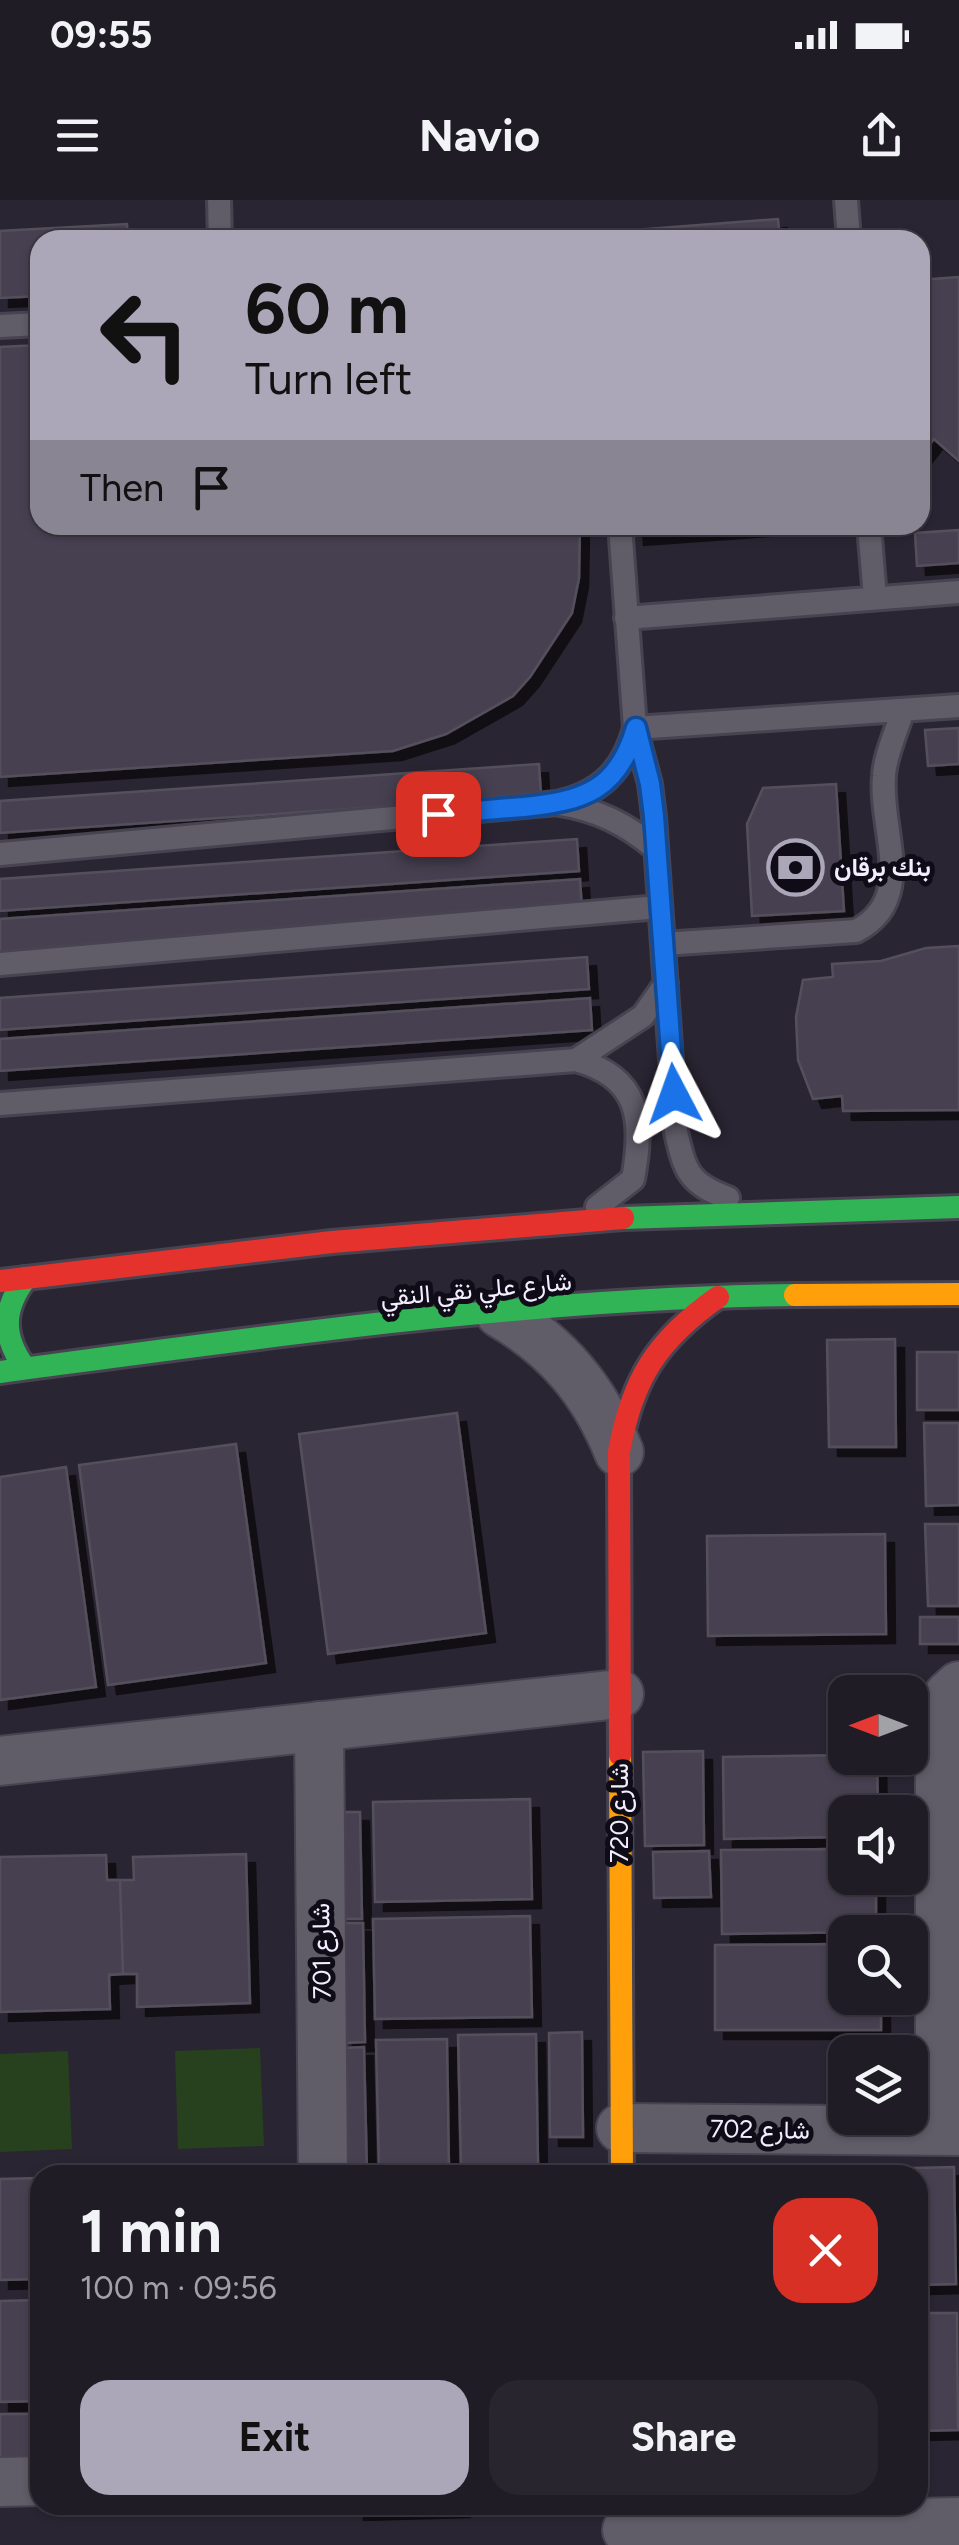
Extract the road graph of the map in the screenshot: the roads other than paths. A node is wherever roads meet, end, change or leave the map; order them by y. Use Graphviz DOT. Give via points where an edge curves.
graph roads {
  1 [pos="219,200"];
  2 [pos="846,200"];
  3 [pos="220,230"];
  4 [pos="848,230"];
  5 [pos="30,324"];
  6 [pos="0,326"];
  7 [pos="621,535"];
  8 [pos="871,535"];
  9 [pos="959,592"];
  10 [pos="875,598"];
  11 [pos="626,618"];
  12 [pos="959,706"];
  13 [pos="903,710"];
  14 [pos="636,728"];
  15 [pos="557,804"];
  16 [pos="656,849"];
  17 [pos="0,854"];
  18 [pos="659,907"];
  19 [pos="662,944"];
  20 [pos="0,964"];
  21 [pos="666,983"];
  22 [pos="576,1060"];
  23 [pos="0,1104"];
  24 [pos="959,1206"];
  25 [pos="774,1213"];
  26 [pos="577,1220"];
  27 [pos="26,1278"];
  28 [pos="0,1281"];
  29 [pos="959,1294"];
  30 [pos="718,1297"];
  31 [pos="500,1313"];
  32 [pos="26,1368"];
  33 [pos="0,1372"];
  34 [pos="619,1452"];
  35 [pos="959,1686"];
  36 [pos="619,1694"];
  37 [pos="319,1726"];
  38 [pos="0,1761"];
  39 [pos="621,2128"];
  40 [pos="949,2132"];
  41 [pos="324,2165"];
  42 [pos="622,2165"];
  43 [pos="30,2481"];
  44 [pos="0,2482"];
  45 [pos="959,2522"];
  46 [pos="627,2527"];
  1 -- 3 [label="lane"];
  2 -- 4 [label="lane"];
  5 -- 6 [label="lane"];
  7 -- 11 [label="lane"];
  8 -- 10 [label="lane"];
  9 -- 10 [label="lane"];
  10 -- 11 [label="lane"];
  11 -- 14 [label="lane"];
  12 -- 13 [label="lane"];
  13 -- 14 [label="lane"];
  13 -- 19 [label="lane" via="884,776 892,880 874,922 856,931"];
  14 -- 15 [label="lane" via="609,780"];
  14 -- 16 [label="lane"];
  15 -- 16 [label="lane" via="620,822"];
  15 -- 17 [label="lane"];
  16 -- 18 [label="lane"];
  18 -- 19 [label="lane"];
  18 -- 20 [label="lane"];
  19 -- 21 [label="lane"];
  21 -- 22 [label="lane" via="643,1016"];
  21 -- 25 [label="lane" via="684,1167 701,1188"];
  22 -- 23 [label="lane"];
  22 -- 26 [label="lane" via="624,1085 636,1108 638,1151 633,1179"];
  24 -- 25 [label="street"];
  25 -- 26 [label="street"];
  26 -- 27 [label="street"];
  27 -- 28 [label="street"];
  27 -- 32 [label="street" via="8,1299 3,1326 6,1342"];
  29 -- 30 [label="street, شارع علي نقي النقي"];
  30 -- 31 [label="street, شارع علي نقي النقي"];
  30 -- 34 [label="street, شارع 720" via="679,1325 648,1361 633,1390"];
  31 -- 32 [label="street, شارع علي نقي النقي"];
  31 -- 34 [label="street, شارع 720" via="573,1370"];
  32 -- 33 [label="street, شارع علي نقي النقي"];
  34 -- 36 [label="street, شارع 720"];
  35 -- 40 [label="street" via="940,1717"];
  36 -- 37 [label="street"];
  36 -- 39 [label="street, شارع 720"];
  37 -- 38 [label="street"];
  37 -- 41 [label="street, شارع 701"];
  39 -- 40 [label="street, شارع 702"];
  39 -- 42 [label="street, شارع 720"];
  43 -- 44 [label="street"];
  45 -- 46 [label="street"];
}
